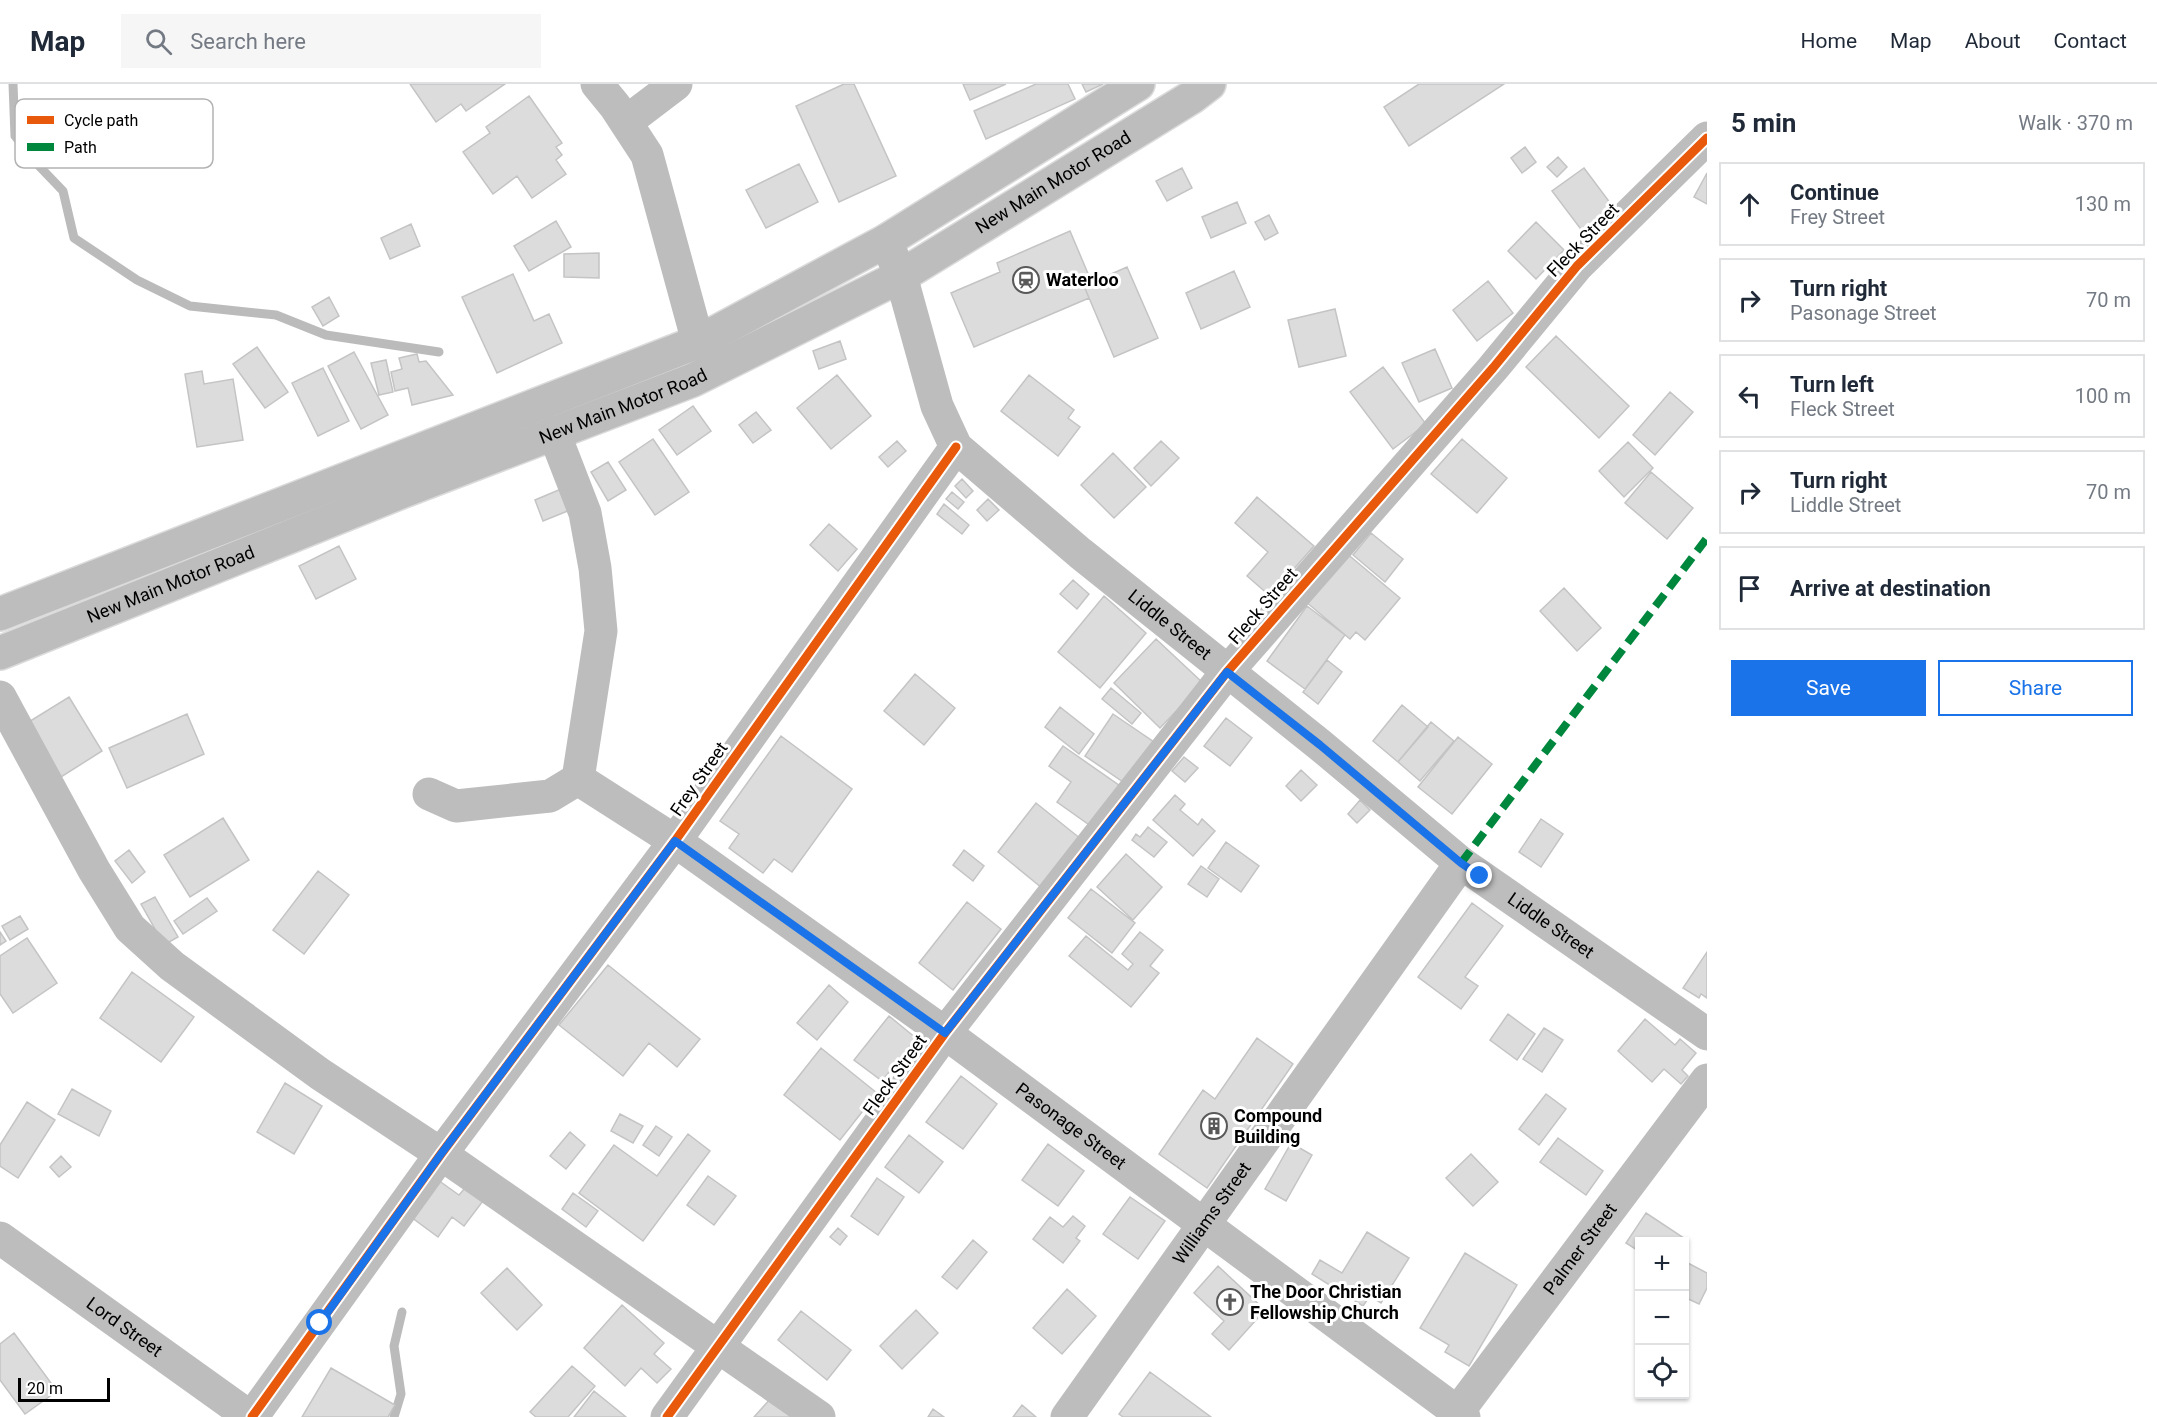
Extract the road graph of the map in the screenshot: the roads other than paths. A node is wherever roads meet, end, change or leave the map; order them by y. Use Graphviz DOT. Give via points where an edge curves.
graph roads {
  1 [pos="597,84"];
  2 [pos="676,84"];
  3 [pos="1138,84"];
  4 [pos="1209,84"];
  5 [pos="626,122"];
  6 [pos="1707,138"];
  7 [pos="886,241"];
  8 [pos="901,276"];
  9 [pos="698,342"];
  10 [pos="554,433"];
  11 [pos="956,447"];
  12 [pos="0,614"];
  13 [pos="0,653"];
  14 [pos="1227,672"];
  15 [pos="0,697"];
  16 [pos="578,779"];
  17 [pos="429,794"];
  18 [pos="675,841"];
  19 [pos="1461,863"];
  20 [pos="945,1033"];
  21 [pos="1707,1034"];
  22 [pos="1707,1080"];
  23 [pos="441,1154"];
  24 [pos="1203,1226"];
  25 [pos="0,1238"];
  26 [pos="717,1347"];
  27 [pos="1458,1416"];
  28 [pos="251,1417"];
  29 [pos="667,1417"];
  30 [pos="819,1417"];
  31 [pos="1067,1417"];
  1 -- 5 [label="main road"];
  2 -- 5 [label="main road"];
  3 -- 7 [label="main road, New Main Motor Road"];
  4 -- 8 [label="main road, New Main Motor Road"];
  5 -- 9 [label="main road" via="647,155"];
  6 -- 14 [label="main road, Fleck Street" via="1577,266"];
  7 -- 8 [label="main road, Liddle Street"];
  7 -- 9 [label="main road, New Main Motor Road"];
  8 -- 10 [label="main road, New Main Motor Road" via="693,380"];
  8 -- 11 [label="main road, Liddle Street" via="937,406"];
  9 -- 12 [label="main road, New Main Motor Road"];
  10 -- 13 [label="main road, New Main Motor Road"];
  10 -- 16 [label="main road" via="585,513 601,631"];
  11 -- 14 [label="main road, Liddle Street"];
  11 -- 18 [label="main road, Frey Street"];
  14 -- 19 [label="main road, Liddle Street"];
  14 -- 20 [label="main road, Fleck Street"];
  15 -- 23 [label="main road" via="130,928 172,966 320,1074"];
  16 -- 17 [label="main road" via="550,796 467,805 456,806"];
  16 -- 18 [label="main road, Pasonage Street"];
  18 -- 20 [label="main road, Pasonage Street"];
  18 -- 23 [label="main road, Frey Street"];
  19 -- 21 [label="main road, Liddle Street"];
  19 -- 24 [label="main road, Williams Street"];
  20 -- 24 [label="main road, Pasonage Street"];
  20 -- 26 [label="main road, Fleck Street"];
  22 -- 27 [label="main road, Palmer Street"];
  23 -- 26 [label="main road"];
  23 -- 28 [label="main road, Frey Street"];
  24 -- 27 [label="main road, Pasonage Street"];
  24 -- 31 [label="main road, Williams Street"];
  25 -- 28 [label="main road, Lord Street"];
  26 -- 29 [label="main road, Fleck Street"];
  26 -- 30 [label="main road"];
}
